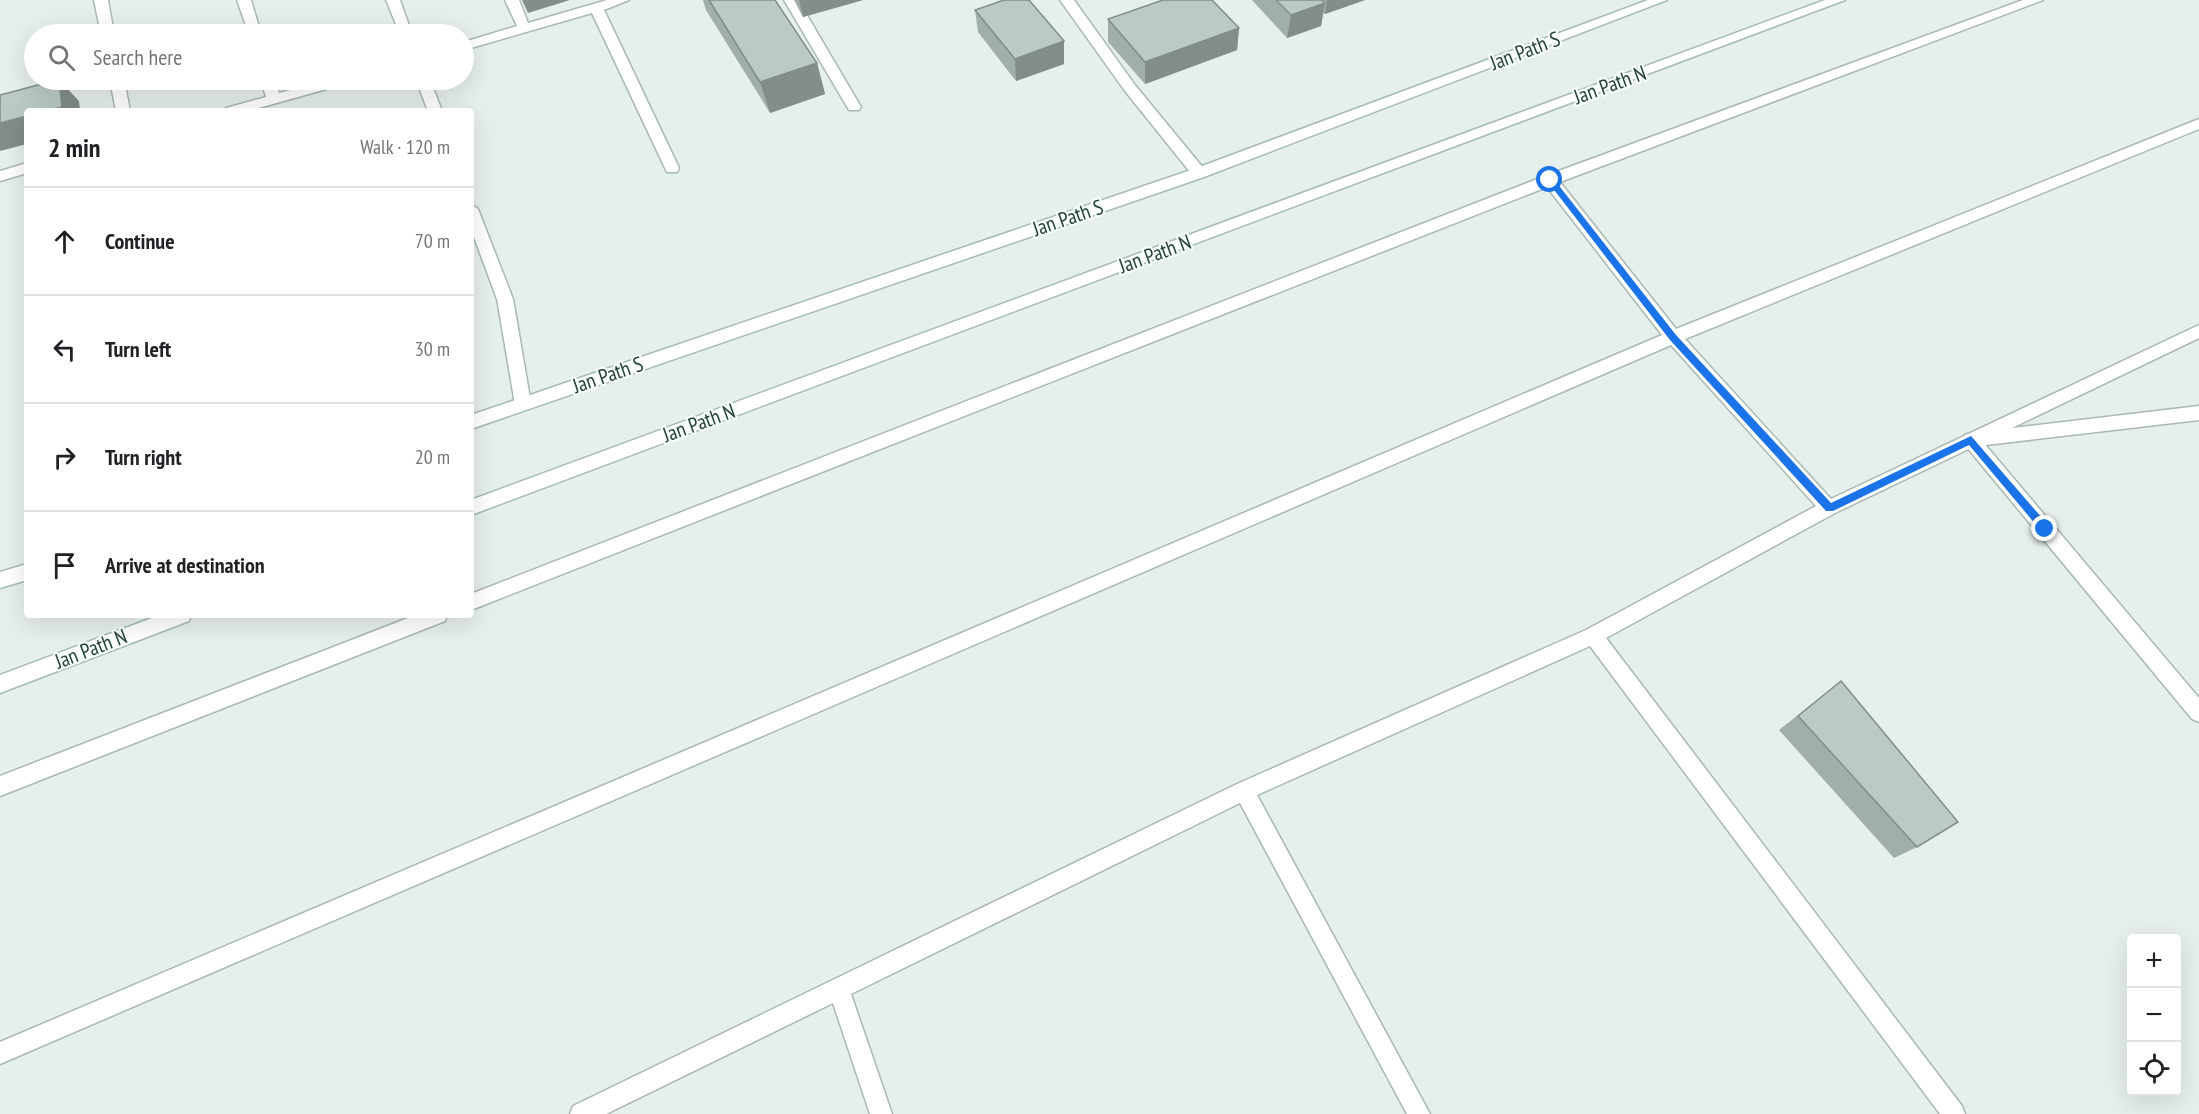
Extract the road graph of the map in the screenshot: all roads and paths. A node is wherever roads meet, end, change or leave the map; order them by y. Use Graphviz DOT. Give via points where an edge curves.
graph roads {
  1 [pos="101,0"];
  2 [pos="244,0"];
  3 [pos="393,0"];
  4 [pos="512,0"];
  5 [pos="622,0"];
  6 [pos="791,0"];
  7 [pos="1067,0"];
  8 [pos="1660,0"];
  9 [pos="1838,0"];
  10 [pos="2036,0"];
  11 [pos="596,7"];
  12 [pos="106,24"];
  13 [pos="252,24"];
  14 [pos="402,24"];
  15 [pos="524,28"];
  16 [pos="474,43"];
  17 [pos="119,90"];
  18 [pos="271,90"];
  19 [pos="307,90"];
  20 [pos="427,90"];
  21 [pos="274,99"];
  22 [pos="854,107"];
  23 [pos="122,108"];
  24 [pos="242,108"];
  25 [pos="434,108"];
  26 [pos="2199,123"];
  27 [pos="672,168"];
  28 [pos="24,169"];
  29 [pos="1199,173"];
  30 [pos="0,176"];
  31 [pos="1550,180"];
  32 [pos="474,217"];
  33 [pos="2199,331"];
  34 [pos="1673,337"];
  35 [pos="523,404"];
  36 [pos="2199,413"];
  37 [pos="474,421"];
  38 [pos="1971,440"];
  39 [pos="474,507"];
  40 [pos="1829,508"];
  41 [pos="24,573"];
  42 [pos="0,580"];
  43 [pos="474,601"];
  44 [pos="174,618"];
  45 [pos="430,618"];
  46 [pos="1593,636"];
  47 [pos="0,684"];
  48 [pos="2199,713"];
  49 [pos="0,786"];
  50 [pos="1244,791"];
  51 [pos="839,989"];
  52 [pos="0,1053"];
  53 [pos="581,1114"];
  54 [pos="881,1114"];
  55 [pos="1419,1114"];
  56 [pos="1954,1114"];
  1 -- 12 [label="street"];
  2 -- 13 [label="street"];
  3 -- 14 [label="street"];
  4 -- 15 [label="street"];
  5 -- 11 [label="street"];
  6 -- 22 [label="street"];
  7 -- 29 [label="street" via="1130,88"];
  8 -- 29 [label="street, Jan Path S"];
  9 -- 39 [label="street, Jan Path N"];
  10 -- 31 [label="street"];
  11 -- 15 [label="street"];
  11 -- 27 [label="street"];
  15 -- 16 [label="street"];
  17 -- 23 [label="street"];
  18 -- 21 [label="street"];
  19 -- 21 [label="street"];
  20 -- 25 [label="street"];
  21 -- 24 [label="street"];
  26 -- 34 [label="street"];
  28 -- 30 [label="street"];
  29 -- 35 [label="street, Jan Path S"];
  31 -- 34 [label="street"];
  31 -- 43 [label="street"];
  32 -- 35 [label="street" via="505,299"];
  33 -- 38 [label="street"];
  34 -- 40 [label="street"];
  34 -- 52 [label="street"];
  35 -- 37 [label="street, Jan Path S"];
  36 -- 38 [label="street"];
  38 -- 40 [label="street"];
  38 -- 48 [label="street"];
  40 -- 46 [label="street"];
  41 -- 42 [label="street"];
  44 -- 47 [label="street, Jan Path N"];
  45 -- 49 [label="street"];
  46 -- 50 [label="street"];
  46 -- 56 [label="street"];
  50 -- 51 [label="street"];
  50 -- 55 [label="street"];
  51 -- 53 [label="street"];
  51 -- 54 [label="street"];
}
